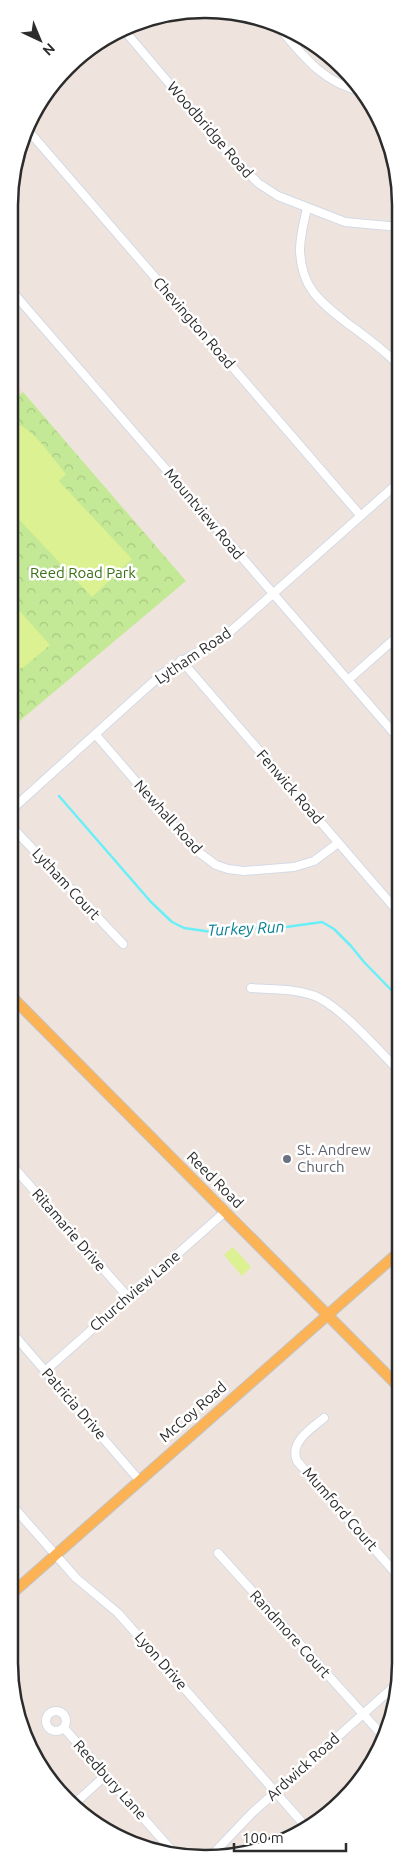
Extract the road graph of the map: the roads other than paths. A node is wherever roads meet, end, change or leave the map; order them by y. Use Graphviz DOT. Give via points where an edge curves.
graph roads {
  1 [pos="128,34"];
  2 [pos="288,37"];
  3 [pos="351,89"];
  4 [pos="31,134"];
  5 [pos="307,208"];
  6 [pos="392,226"];
  7 [pos="18,298"];
  8 [pos="392,359"];
  9 [pos="392,488"];
  10 [pos="360,516"];
  11 [pos="273,594"];
  12 [pos="392,641"];
  13 [pos="181,660"];
  14 [pos="348,680"];
  15 [pos="392,731"];
  16 [pos="96,734"];
  17 [pos="18,804"];
  18 [pos="18,832"];
  19 [pos="338,843"];
  20 [pos="392,905"];
  21 [pos="123,944"];
  22 [pos="251,988"];
  23 [pos="18,1003"];
  24 [pos="392,1064"];
  25 [pos="18,1172"];
  26 [pos="226,1211"];
  27 [pos="392,1257"];
  28 [pos="128,1297"];
  29 [pos="327,1315"];
  30 [pos="18,1340"];
  31 [pos="45,1371"];
  32 [pos="392,1380"];
  33 [pos="324,1418"];
  34 [pos="139,1480"];
  35 [pos="18,1512"];
  36 [pos="218,1553"];
  37 [pos="55,1555"];
  38 [pos="392,1570"];
  39 [pos="18,1588"];
  40 [pos="390,1689"];
  41 [pos="362,1714"];
  42 [pos="64,1728"];
  43 [pos="379,1731"];
  44 [pos="106,1775"];
  45 [pos="276,1791"];
  46 [pos="78,1801"];
  47 [pos="302,1822"];
  48 [pos="169,1847"];
  49 [pos="217,1850"];
  1 -- 5 [label="street, Woodbridge Road" via="242,169 278,196"];
  2 -- 3 [label="street" via="330,80"];
  4 -- 10 [label="street, Chevington Road"];
  5 -- 6 [label="street, Woodbridge Road" via="345,222"];
  5 -- 8 [label="street" via="300,237 300,261 312,292"];
  7 -- 11 [label="street, Mountview Road"];
  9 -- 10 [label="street, Lytham Road"];
  10 -- 11 [label="street, Lytham Road"];
  11 -- 13 [label="street, Lytham Road" via="216,642"];
  11 -- 14 [label="street, Mountview Road"];
  12 -- 14 [label="street"];
  13 -- 16 [label="street, Lytham Road"];
  13 -- 19 [label="street, Fenwick Road"];
  14 -- 15 [label="street, Mountview Road"];
  16 -- 17 [label="street, Lytham Road"];
  16 -- 19 [label="street, Newhall Road" via="193,848 216,865 244,871 294,867 314,861"];
  18 -- 21 [label="street, Lytham Court"];
  19 -- 20 [label="street, Fenwick Road"];
  22 -- 24 [label="street" via="313,995 336,1008"];
  23 -- 26 [label="main road, Reed Road"];
  25 -- 28 [label="street, Ritamarie Drive"];
  26 -- 28 [label="street, Churchview Lane"];
  26 -- 29 [label="main road, Reed Road"];
  27 -- 29 [label="main road, McCoy Road"];
  28 -- 31 [label="street, Churchview Lane"];
  29 -- 32 [label="main road, Reed Road"];
  29 -- 34 [label="main road, McCoy Road"];
  30 -- 31 [label="street, Patricia Drive"];
  31 -- 34 [label="street, Patricia Drive"];
  33 -- 38 [label="street, Mumford Court" via="296,1446 297,1461"];
  34 -- 37 [label="main road, McCoy Road"];
  35 -- 37 [label="street, Lyon Drive"];
  36 -- 41 [label="street, Randmore Court"];
  37 -- 39 [label="main road, McCoy Road"];
  37 -- 45 [label="street, Lyon Drive" via="84,1587 118,1613"];
  40 -- 41 [label="street, Ardwick Road"];
  41 -- 43 [label="street, Randmore Court"];
  41 -- 45 [label="street, Ardwick Road"];
  42 -- 44 [label="street, Reedbury Lane"];
  44 -- 46 [label="street"];
  44 -- 48 [label="street, Reedbury Lane"];
  45 -- 47 [label="street, Lyon Drive"];
  45 -- 49 [label="street, Ardwick Road"];
}
